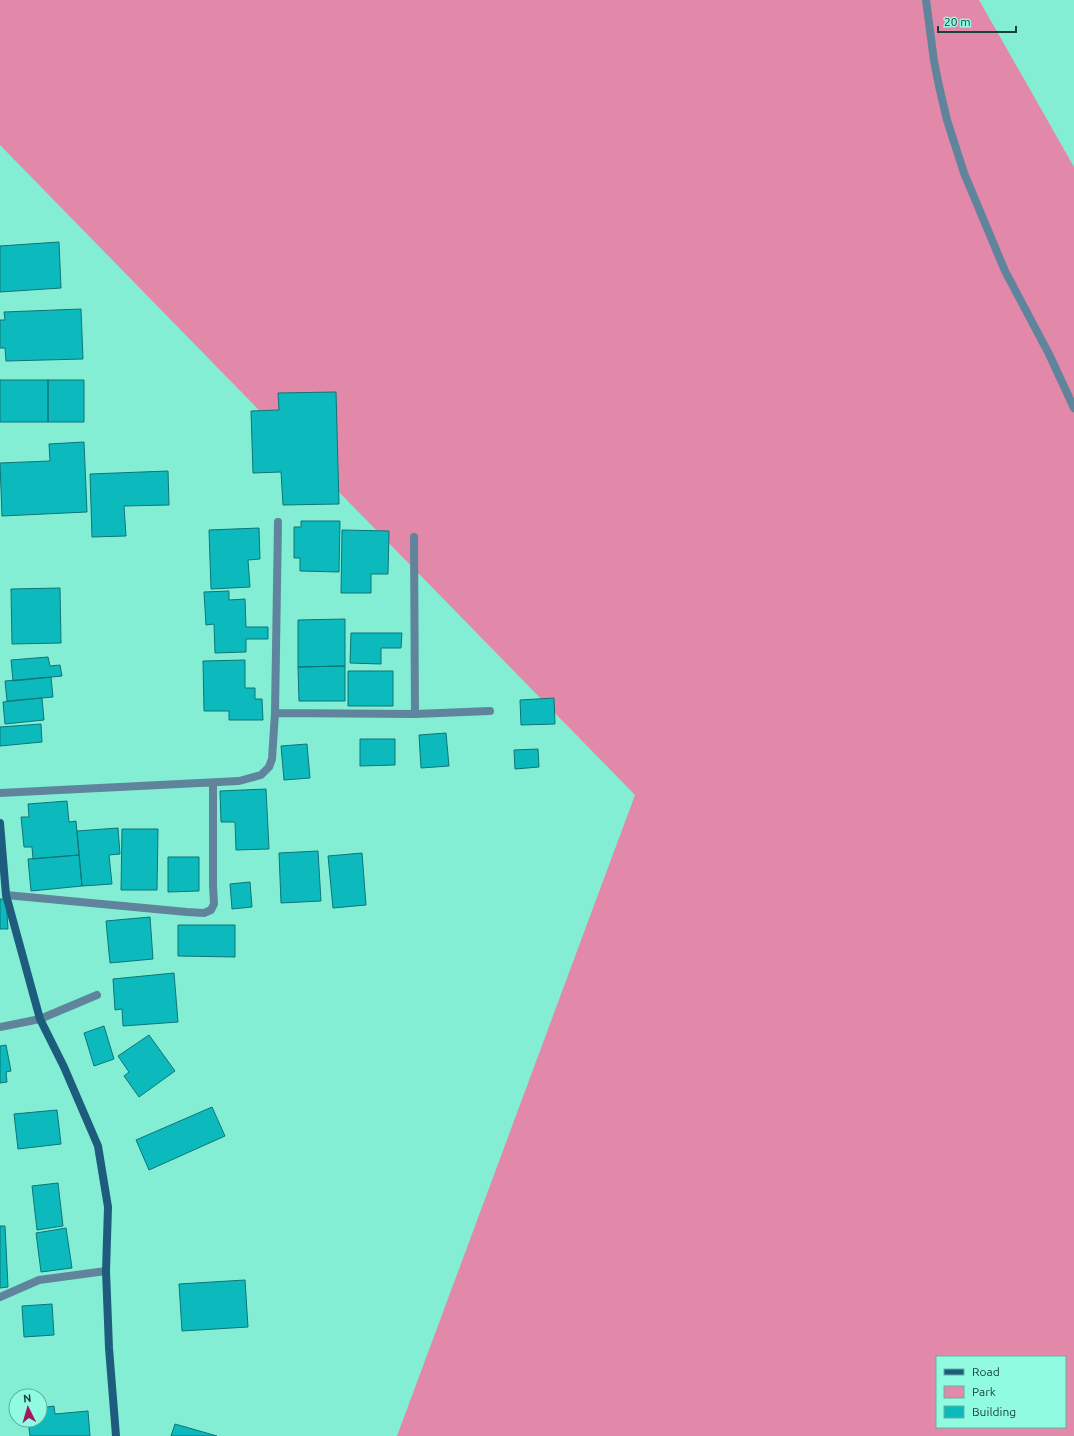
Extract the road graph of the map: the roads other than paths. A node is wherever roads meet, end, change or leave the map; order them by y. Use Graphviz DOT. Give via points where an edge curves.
graph roads {
  1 [pos="926,0"];
  2 [pos="1074,408"];
  3 [pos="278,522"];
  4 [pos="414,538"];
  5 [pos="490,711"];
  6 [pos="275,713"];
  7 [pos="415,714"];
  8 [pos="213,783"];
  9 [pos="0,793"];
  10 [pos="0,823"];
  11 [pos="6,895"];
  12 [pos="97,995"];
  13 [pos="40,1019"];
  14 [pos="0,1027"];
  15 [pos="106,1271"];
  16 [pos="0,1297"];
  17 [pos="116,1436"];
  1 -- 2 [label="street" via="939,86 964,173 1005,271"];
  3 -- 6 [label="street"];
  4 -- 7 [label="street"];
  5 -- 7 [label="street"];
  6 -- 7 [label="street"];
  6 -- 8 [label="street" via="272,759 269,767 261,775 239,781"];
  8 -- 9 [label="street"];
  8 -- 11 [label="street" via="214,904 211,910 204,913 187,912"];
  10 -- 11 [label="street"];
  11 -- 13 [label="street"];
  12 -- 13 [label="street"];
  13 -- 14 [label="street"];
  13 -- 15 [label="street" via="64,1066 98,1146 108,1207"];
  15 -- 16 [label="street" via="38,1280"];
  15 -- 17 [label="street"];
}
